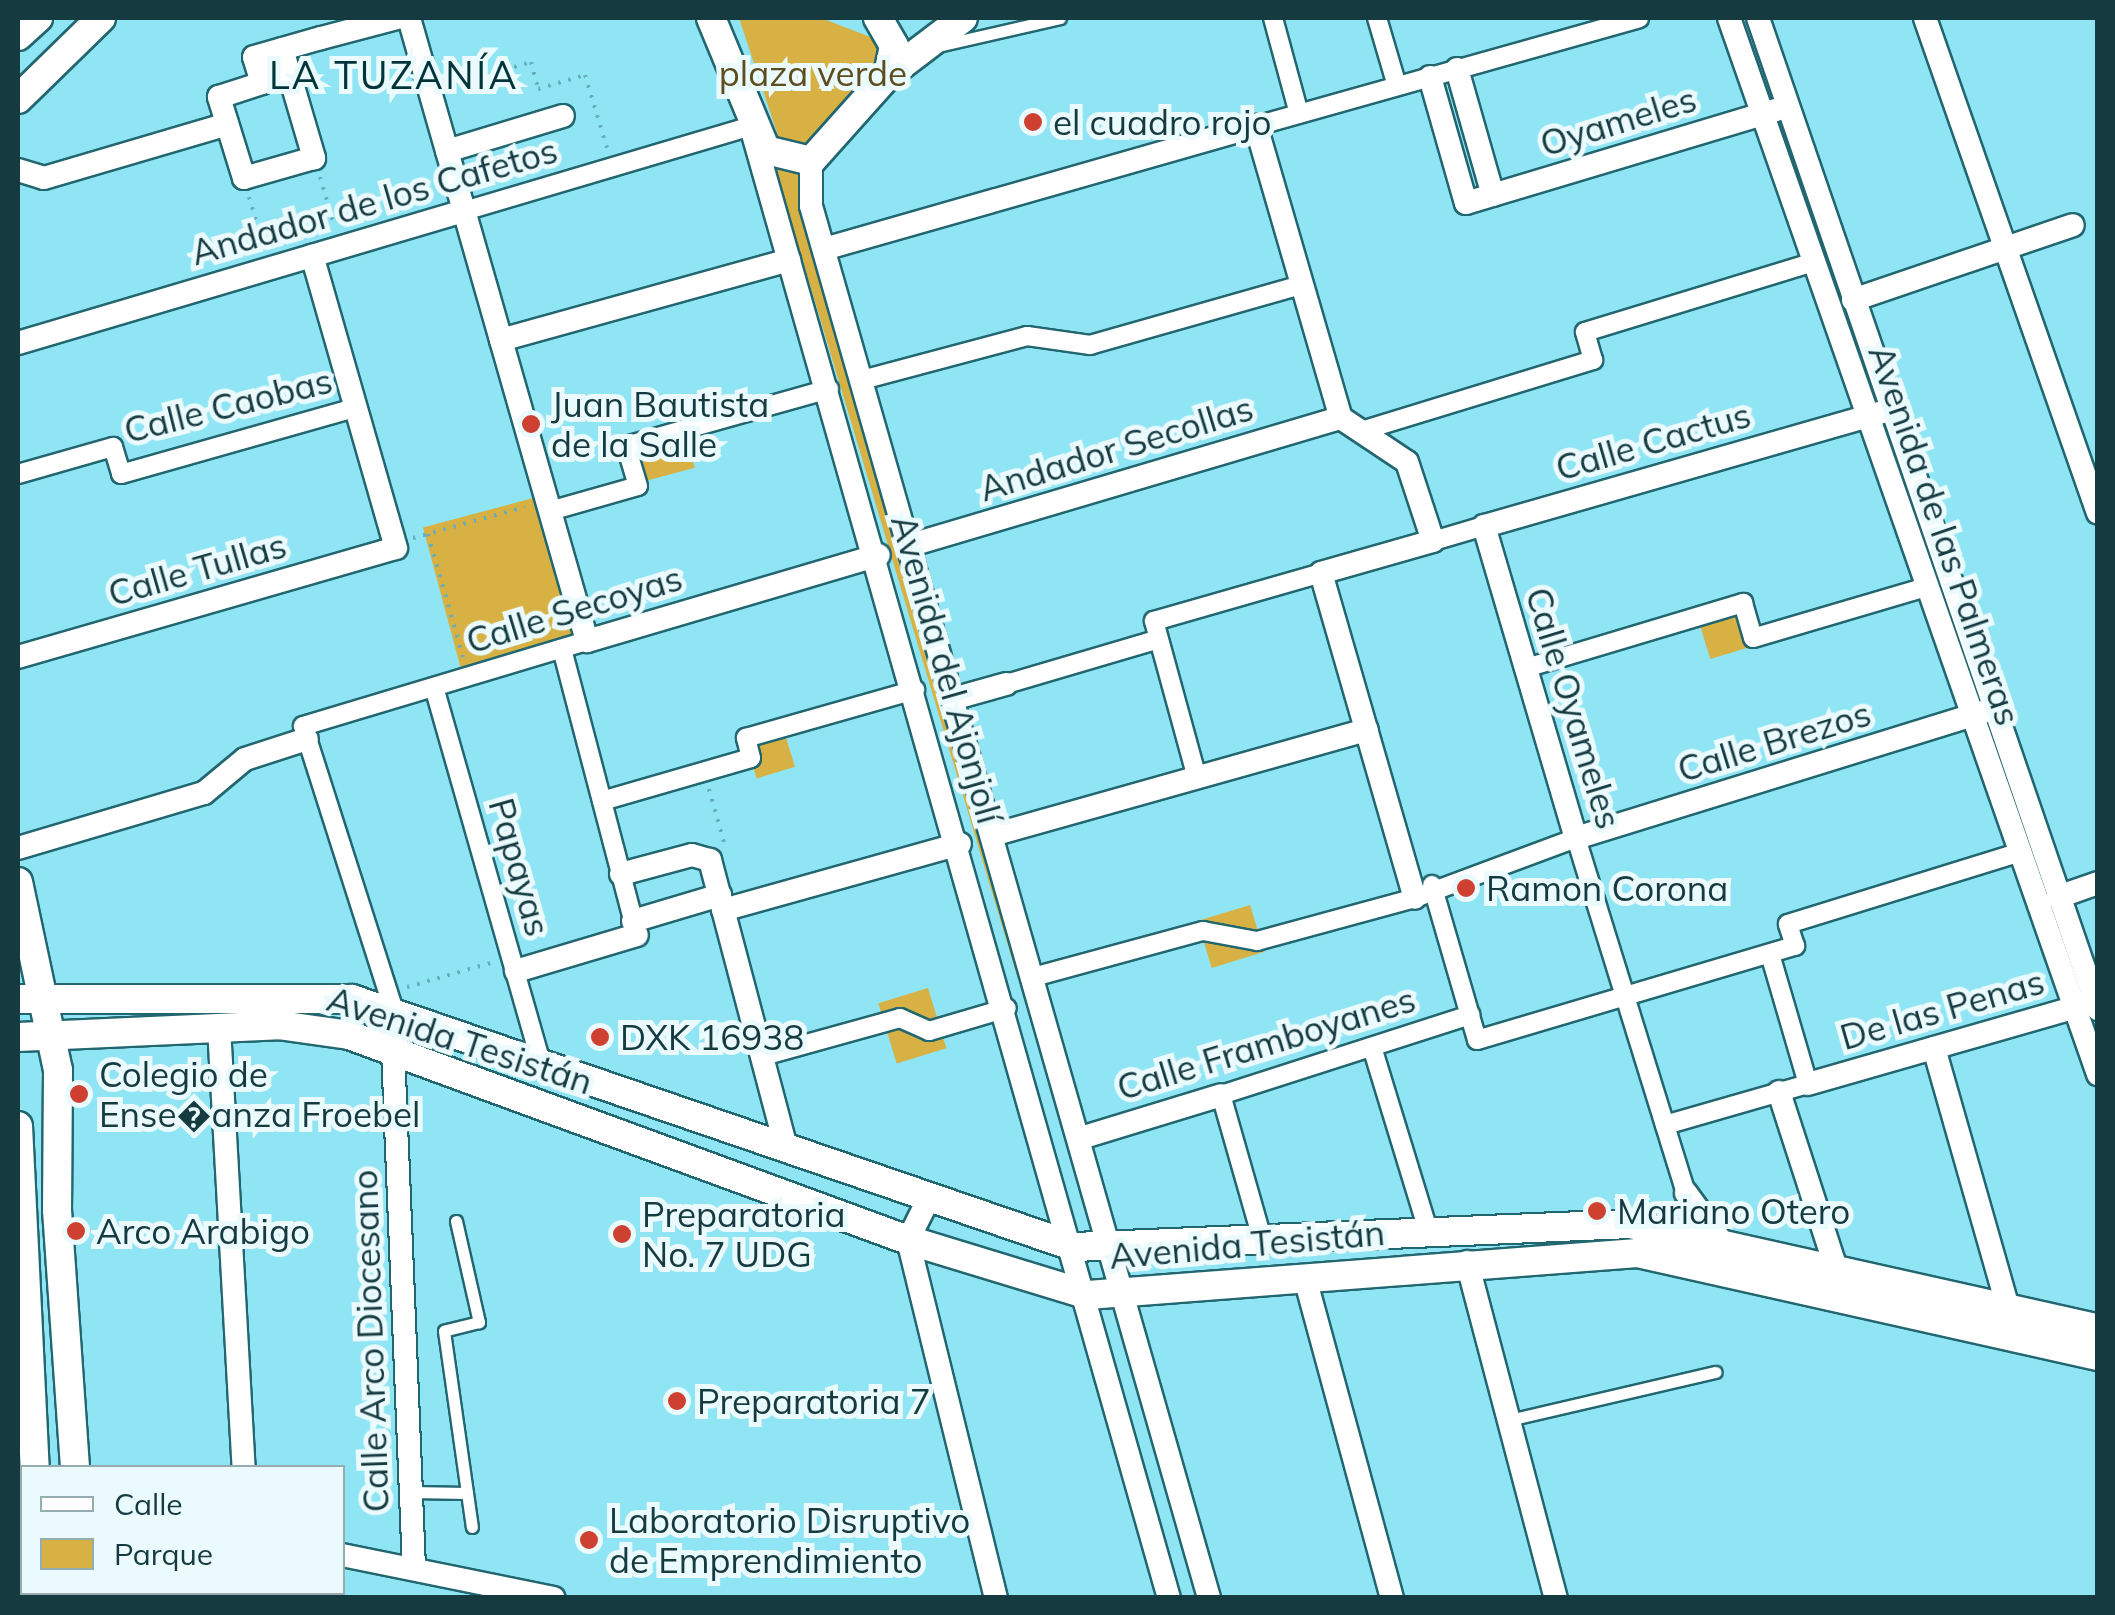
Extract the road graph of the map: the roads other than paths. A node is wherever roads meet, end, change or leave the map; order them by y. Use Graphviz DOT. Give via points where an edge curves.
graph roads {
  1 [pos="38,18"];
  2 [pos="101,18"];
  3 [pos="397,18"];
  4 [pos="409,18"];
  5 [pos="878,18"];
  6 [pos="963,18"];
  7 [pos="1060,18"];
  8 [pos="1273,18"];
  9 [pos="1378,18"];
  10 [pos="1639,18"];
  11 [pos="1729,18"];
  12 [pos="1758,18"];
  13 [pos="1925,18"];
  14 [pos="713,19"];
  15 [pos="318,28"];
  16 [pos="18,36"];
  17 [pos="932,46"];
  18 [pos="282,50"];
  19 [pos="1458,69"];
  20 [pos="888,76"];
  21 [pos="1430,77"];
  22 [pos="1397,86"];
  23 [pos="18,99"];
  24 [pos="1789,106"];
  25 [pos="1299,114"];
  26 [pos="1765,114"];
  27 [pos="564,116"];
  28 [pos="228,124"];
  29 [pos="751,126"];
  30 [pos="1256,126"];
  31 [pos="447,151"];
  32 [pos="811,161"];
  33 [pos="18,170"];
  34 [pos="1493,195"];
  35 [pos="464,210"];
  36 [pos="2073,226"];
  37 [pos="2006,248"];
  38 [pos="824,249"];
  39 [pos="312,256"];
  40 [pos="789,260"];
  41 [pos="1814,262"];
  42 [pos="1301,285"];
  43 [pos="1853,300"];
  44 [pos="501,340"];
  45 [pos="18,343"];
  46 [pos="862,380"];
  47 [pos="828,389"];
  48 [pos="356,408"];
  49 [pos="1892,409"];
  50 [pos="1869,416"];
  51 [pos="1351,424"];
  52 [pos="18,474"];
  53 [pos="548,506"];
  54 [pos="2098,513"];
  55 [pos="1484,526"];
  56 [pos="1432,541"];
  57 [pos="911,545"];
  58 [pos="879,555"];
  59 [pos="1322,574"];
  60 [pos="1926,587"];
  61 [pos="1159,639"];
  62 [pos="586,641"];
  63 [pos="562,648"];
  64 [pos="18,657"];
  65 [pos="1526,668"];
  66 [pos="1006,684"];
  67 [pos="434,686"];
  68 [pos="915,690"];
  69 [pos="956,698"];
  70 [pos="1981,713"];
  71 [pos="1366,730"];
  72 [pos="307,739"];
  73 [pos="1198,778"];
  74 [pos="602,800"];
  75 [pos="996,834"];
  76 [pos="1576,838"];
  77 [pos="960,844"];
  78 [pos="18,848"];
  79 [pos="2018,852"];
  80 [pos="621,874"];
  81 [pos="18,882"];
  82 [pos="2098,883"];
  83 [pos="1424,892"];
  84 [pos="2058,897"];
  85 [pos="721,903"];
  86 [pos="635,928"];
  87 [pos="1770,954"];
  88 [pos="996,968"];
  89 [pos="1034,968"];
  90 [pos="516,971"];
  91 [pos="32,998"];
  92 [pos="1626,998"];
  93 [pos="2089,1006"];
  94 [pos="1007,1008"];
  95 [pos="396,1014"];
  96 [pos="1470,1015"];
  97 [pos="430,1026"];
  98 [pos="219,1027"];
  99 [pos="53,1034"];
  100 [pos="18,1038"];
  101 [pos="1372,1047"];
  102 [pos="1934,1048"];
  103 [pos="393,1050"];
  104 [pos="764,1056"];
  105 [pos="420,1060"];
  106 [pos="542,1065"];
  107 [pos="2098,1074"];
  108 [pos="1808,1084"];
  109 [pos="1779,1092"];
  110 [pos="1221,1095"];
  111 [pos="1665,1125"];
  112 [pos="18,1126"];
  113 [pos="1084,1137"];
  114 [pos="787,1151"];
  115 [pos="1686,1193"];
  116 [pos="927,1202"];
  117 [pos="22,1212"];
  118 [pos="456,1221"];
  119 [pos="1429,1234"];
  120 [pos="908,1240"];
  121 [pos="1264,1242"];
  122 [pos="1722,1242"];
  123 [pos="1075,1248"];
  124 [pos="1116,1249"];
  125 [pos="1467,1262"];
  126 [pos="1836,1268"];
  127 [pos="1305,1278"];
  128 [pos="1128,1294"];
  129 [pos="1088,1295"];
  130 [pos="2008,1308"];
  131 [pos="2098,1329"];
  132 [pos="2098,1356"];
  133 [pos="1716,1372"];
  134 [pos="1509,1420"];
  135 [pos="35,1465"];
  136 [pos="75,1465"];
  137 [pos="244,1465"];
  138 [pos="411,1492"];
  139 [pos="467,1493"];
  140 [pos="472,1527"];
  141 [pos="345,1556"];
  142 [pos="414,1570"];
  143 [pos="554,1598"];
  144 [pos="996,1598"];
  145 [pos="1169,1598"];
  146 [pos="1209,1598"];
  147 [pos="1392,1598"];
  148 [pos="1556,1598"];
  1 -- 16 [label="street"];
  2 -- 23 [label="street"];
  3 -- 15 [label="street"];
  4 -- 31 [label="street"];
  5 -- 20 [label="street" via="894,46"];
  6 -- 17 [label="street"];
  7 -- 17 [label="lane"];
  8 -- 25 [label="street"];
  9 -- 22 [label="street"];
  10 -- 19 [label="street"];
  11 -- 26 [label="street, Avenida de las Palmeras"];
  12 -- 24 [label="street, Avenida de las Palmeras"];
  13 -- 37 [label="street"];
  14 -- 29 [label="street"];
  15 -- 18 [label="street"];
  17 -- 20 [label="street"];
  18 -- 28 [label="street" via="254,57 262,84 219,97"];
  18 -- 28 [label="street" via="314,158 244,178"];
  19 -- 21 [label="street"];
  19 -- 34 [label="street"];
  20 -- 32 [label="street"];
  21 -- 22 [label="street"];
  21 -- 34 [label="street, Oyameles" via="1466,202"];
  22 -- 25 [label="street"];
  24 -- 26 [label="street, Oyameles"];
  24 -- 43 [label="street, Avenida de las Palmeras"];
  25 -- 30 [label="street"];
  26 -- 34 [label="street, Oyameles"];
  26 -- 41 [label="street, Avenida de las Palmeras"];
  27 -- 31 [label="street"];
  28 -- 33 [label="street" via="44,178"];
  29 -- 32 [label="street" via="766,150"];
  29 -- 35 [label="street, Andador de los Cafetos"];
  29 -- 40 [label="street, Avenida del Ajonjolí"];
  30 -- 38 [label="street"];
  30 -- 42 [label="street"];
  31 -- 35 [label="street"];
  32 -- 38 [label="street, Avenida del Ajonjolí"];
  35 -- 39 [label="street, Andador de los Cafetos"];
  35 -- 44 [label="street"];
  36 -- 37 [label="street"];
  37 -- 43 [label="street"];
  37 -- 54 [label="street"];
  38 -- 46 [label="street, Avenida del Ajonjolí"];
  39 -- 45 [label="street, Andador de los Cafetos"];
  39 -- 48 [label="street"];
  40 -- 44 [label="street"];
  40 -- 47 [label="street, Avenida del Ajonjolí"];
  41 -- 50 [label="street, Avenida de las Palmeras"];
  41 -- 51 [label="street" via="1585,332 1593,360"];
  42 -- 46 [label="street" via="1090,345 1027,336"];
  42 -- 51 [label="street"];
  43 -- 49 [label="street, Avenida de las Palmeras"];
  44 -- 53 [label="street"];
  46 -- 47 [label="street"];
  46 -- 57 [label="street, Avenida del Ajonjolí"];
  47 -- 53 [label="street" via="626,446 638,486"];
  47 -- 58 [label="street, Avenida del Ajonjolí"];
  48 -- 52 [label="street, Calle Caobas" via="120,474 113,447"];
  48 -- 64 [label="street, Calle Tullas" via="395,545"];
  49 -- 50 [label="street, Calle Cactus"];
  49 -- 70 [label="street, Avenida de las Palmeras"];
  50 -- 55 [label="street, Calle Cactus"];
  50 -- 60 [label="street, Avenida de las Palmeras"];
  51 -- 56 [label="street" via="1407,462"];
  51 -- 57 [label="street, Andador Secollas"];
  53 -- 62 [label="street"];
  55 -- 56 [label="street, Calle Cactus"];
  55 -- 65 [label="street, Calle Oyameles"];
  56 -- 59 [label="street"];
  57 -- 69 [label="street, Avenida del Ajonjolí"];
  58 -- 62 [label="street, Calle Secoyas"];
  58 -- 68 [label="street, Avenida del Ajonjolí"];
  59 -- 61 [label="street" via="1154,621"];
  59 -- 71 [label="street"];
  60 -- 65 [label="street" via="1754,638 1744,603"];
  60 -- 70 [label="street, Avenida de las Palmeras"];
  61 -- 66 [label="street"];
  61 -- 73 [label="street"];
  62 -- 63 [label="street, Calle Secoyas"];
  63 -- 67 [label="street, Calle Secoyas"];
  63 -- 74 [label="street"];
  65 -- 76 [label="street, Calle Oyameles"];
  66 -- 69 [label="street"];
  67 -- 72 [label="street, Calle Secoyas" via="303,726"];
  67 -- 90 [label="street, Papayas"];
  68 -- 74 [label="street" via="746,738 752,758"];
  68 -- 77 [label="street, Avenida del Ajonjolí"];
  69 -- 75 [label="street, Avenida del Ajonjolí"];
  70 -- 76 [label="street, Calle Brezos"];
  70 -- 79 [label="street, Avenida de las Palmeras"];
  70 -- 84 [label="street, Avenida de las Palmeras"];
  71 -- 73 [label="street"];
  71 -- 83 [label="street"];
  72 -- 78 [label="street" via="245,760 204,792"];
  72 -- 95 [label="street"];
  73 -- 75 [label="street"];
  74 -- 80 [label="street"];
  75 -- 89 [label="street, Avenida del Ajonjolí"];
  76 -- 83 [label="street"];
  76 -- 92 [label="street, Calle Oyameles"];
  77 -- 85 [label="street"];
  77 -- 88 [label="street, Avenida del Ajonjolí"];
  79 -- 87 [label="street" via="1788,924 1795,946"];
  79 -- 93 [label="street, Avenida de las Palmeras"];
  80 -- 85 [label="street" via="692,855 710,860"];
  80 -- 86 [label="street"];
  81 -- 91 [label="street"];
  82 -- 84 [label="street"];
  83 -- 89 [label="street" via="1257,941 1203,931"];
  83 -- 96 [label="street"];
  84 -- 93 [label="street, Avenida de las Palmeras"];
  85 -- 86 [label="street"];
  85 -- 104 [label="street"];
  86 -- 90 [label="street"];
  87 -- 92 [label="street"];
  87 -- 108 [label="street"];
  88 -- 89 [label="street"];
  88 -- 94 [label="street, Avenida del Ajonjolí"];
  89 -- 113 [label="street, Avenida del Ajonjolí"];
  90 -- 106 [label="street, Papayas"];
  91 -- 95 [label="street, Avenida Tesistán" via="314,993"];
  91 -- 99 [label="street"];
  92 -- 96 [label="street" via="1477,1040"];
  92 -- 111 [label="street, Calle Oyameles"];
  93 -- 102 [label="street, De las Penas"];
  93 -- 107 [label="street, Avenida de las Palmeras"];
  94 -- 104 [label="street" via="928,1031 900,1018"];
  94 -- 123 [label="street, Avenida del Ajonjolí"];
  95 -- 97 [label="street, Avenida Tesistán"];
  96 -- 101 [label="street, Calle Framboyanes"];
  97 -- 105 [label="street"];
  97 -- 106 [label="street, Avenida Tesistán"];
  98 -- 99 [label="street, Avenida Tesistán"];
  98 -- 103 [label="street, Avenida Tesistán" via="315,1027"];
  98 -- 137 [label="street"];
  99 -- 100 [label="street, Avenida Tesistán"];
  99 -- 136 [label="street"];
  101 -- 110 [label="street, Calle Framboyanes"];
  101 -- 119 [label="street"];
  102 -- 108 [label="street, De las Penas"];
  102 -- 130 [label="street"];
  103 -- 105 [label="street, Avenida Tesistán"];
  103 -- 138 [label="street, Calle Arco Diocesano"];
  104 -- 114 [label="street"];
  105 -- 120 [label="street, Avenida Tesistán"];
  106 -- 114 [label="street, Avenida Tesistán"];
  108 -- 109 [label="street"];
  109 -- 111 [label="street"];
  109 -- 126 [label="street"];
  110 -- 113 [label="street, Calle Framboyanes"];
  110 -- 121 [label="street"];
  111 -- 115 [label="street, Calle Oyameles"];
  112 -- 117 [label="street"];
  113 -- 124 [label="street, Avenida del Ajonjolí"];
  114 -- 116 [label="street, Avenida Tesistán"];
  115 -- 122 [label="street, Calle Oyameles"];
  116 -- 120 [label="street"];
  116 -- 123 [label="street, Avenida Tesistán"];
  117 -- 135 [label="street"];
  118 -- 139 [label="lane" via="479,1322 444,1331"];
  119 -- 121 [label="street, Avenida Tesistán"];
  119 -- 122 [label="street, Avenida Tesistán" via="1630,1224"];
  120 -- 129 [label="street, Avenida Tesistán"];
  120 -- 144 [label="street"];
  121 -- 124 [label="street, Avenida Tesistán"];
  122 -- 126 [label="street, Avenida Tesistán"];
  123 -- 124 [label="street, Avenida Tesistán"];
  123 -- 129 [label="street, Avenida del Ajonjolí"];
  124 -- 128 [label="street, Avenida del Ajonjolí"];
  125 -- 127 [label="street, Avenida Tesistán"];
  125 -- 132 [label="street, Avenida Tesistán" via="1667,1256"];
  125 -- 134 [label="street"];
  126 -- 130 [label="street, Avenida Tesistán"];
  127 -- 128 [label="street, Avenida Tesistán"];
  127 -- 147 [label="street"];
  128 -- 129 [label="street, Avenida Tesistán"];
  128 -- 146 [label="street, Avenida del Ajonjolí"];
  129 -- 145 [label="street, Avenida del Ajonjolí"];
  130 -- 131 [label="street, Avenida Tesistán"];
  133 -- 134 [label="lane"];
  134 -- 148 [label="street"];
  138 -- 139 [label="lane"];
  138 -- 142 [label="street, Calle Arco Diocesano"];
  139 -- 140 [label="lane"];
  141 -- 142 [label="street"];
  142 -- 143 [label="street"];
}
